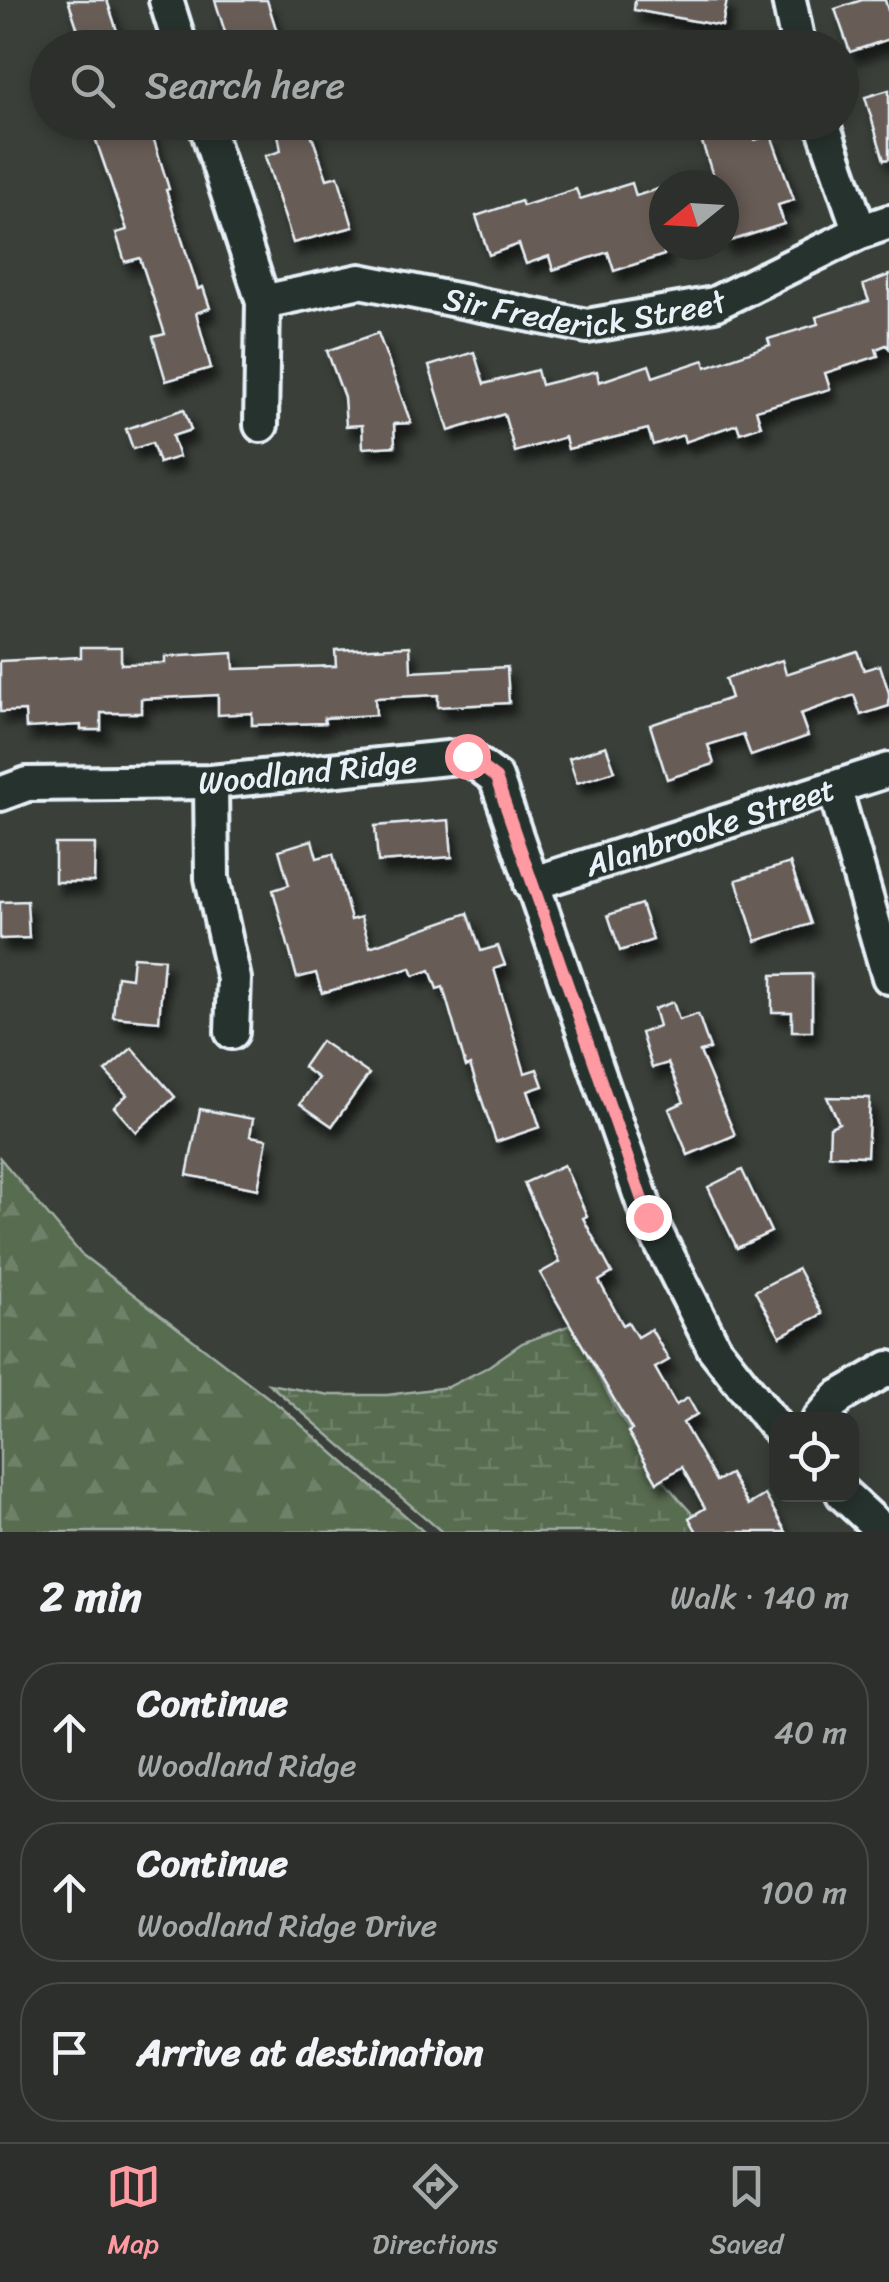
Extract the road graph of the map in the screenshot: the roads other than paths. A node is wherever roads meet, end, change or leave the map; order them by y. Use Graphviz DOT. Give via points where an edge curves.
graph roads {
  1 [pos="166,0"];
  2 [pos="788,0"];
  3 [pos="175,30"];
  4 [pos="795,30"];
  5 [pos="212,140"];
  6 [pos="831,140"];
  7 [pos="874,227"];
  8 [pos="263,302"];
  9 [pos="262,425"];
  10 [pos="889,770"];
  11 [pos="211,782"];
  12 [pos="835,790"];
  13 [pos="0,794"];
  14 [pos="531,884"];
  15 [pos="889,977"];
  16 [pos="232,1032"];
  17 [pos="889,1368"];
  18 [pos="826,1412"];
  19 [pos="769,1418"];
  20 [pos="852,1502"];
  21 [pos="884,1532"];
  1 -- 3 [label="street"];
  2 -- 4 [label="street"];
  5 -- 8 [label="street"];
  6 -- 7 [label="street"];
  7 -- 8 [label="street, Sir Frederick Street" via="714,304 587,326 360,281"];
  8 -- 9 [label="street"];
  10 -- 12 [label="street, Alanbrooke Street"];
  11 -- 13 [label="street, Woodland Ridge" via="26,784"];
  11 -- 14 [label="street, Woodland Ridge" via="467,756 496,778"];
  11 -- 16 [label="street" via="212,878 234,979"];
  12 -- 14 [label="street, Alanbrooke Street"];
  12 -- 15 [label="street"];
  14 -- 19 [label="street, Woodland Ridge" via="648,1217 714,1348"];
  17 -- 18 [label="street"];
  20 -- 21 [label="street"];
}
